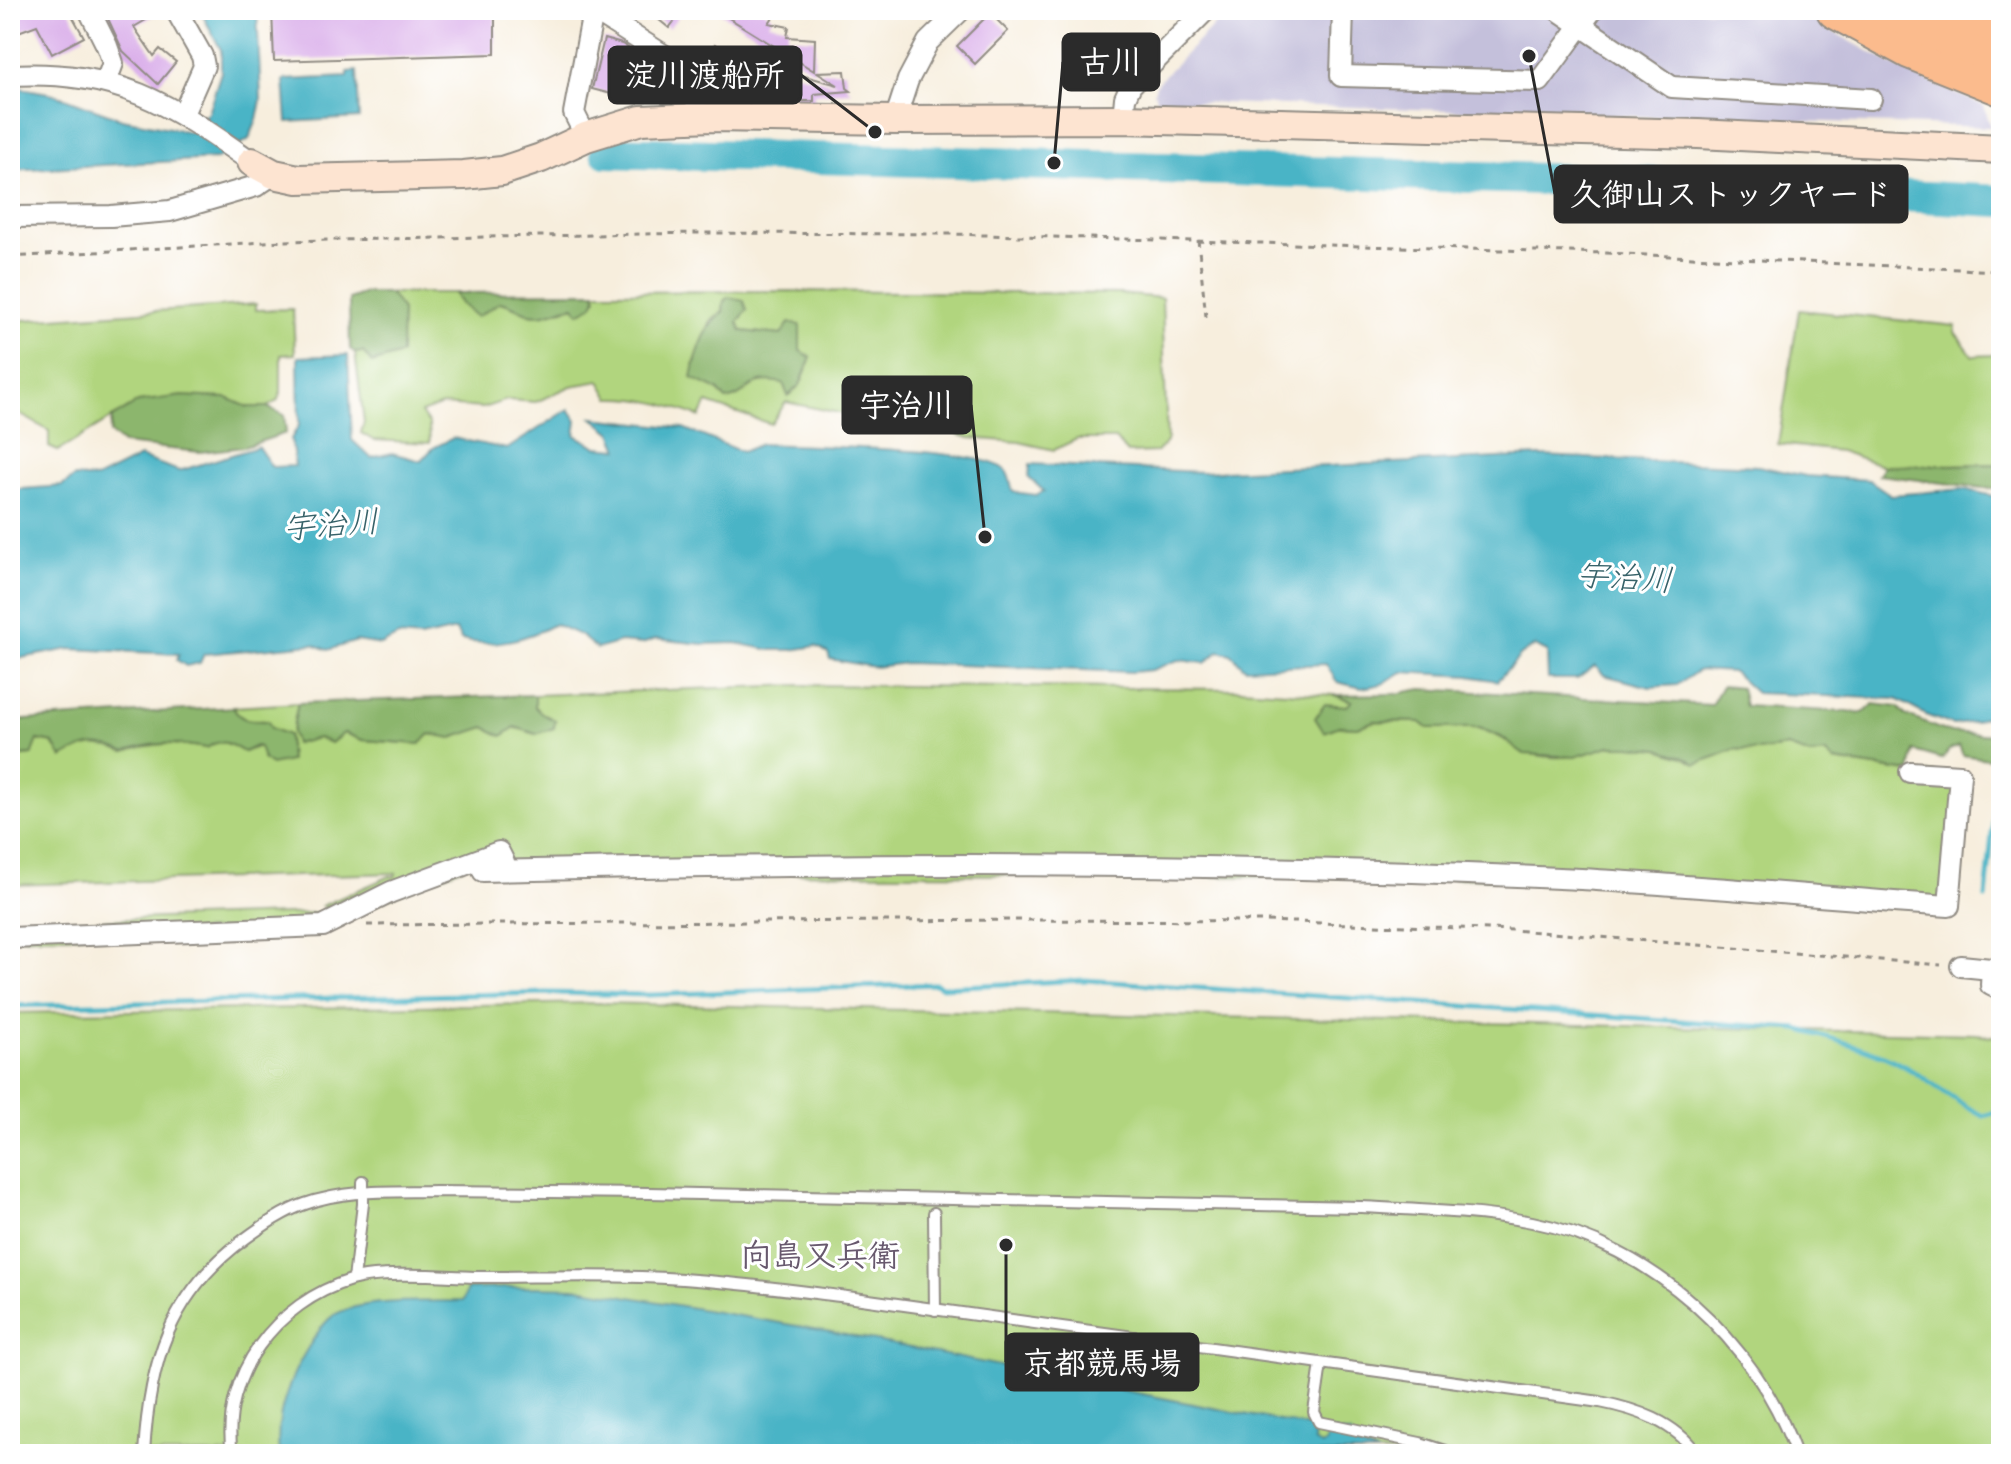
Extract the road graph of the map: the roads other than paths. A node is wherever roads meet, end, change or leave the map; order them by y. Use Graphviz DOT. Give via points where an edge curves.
graph roads {
  1 [pos="89,10"];
  2 [pos="176,10"];
  3 [pos="961,10"];
  4 [pos="1206,10"];
  5 [pos="1343,10"];
  6 [pos="1558,10"];
  7 [pos="1835,10"];
  8 [pos="1890,10"];
  9 [pos="1958,10"];
  10 [pos="593,11"];
  11 [pos="1586,18"];
  12 [pos="2001,27"];
  13 [pos="2001,57"];
  14 [pos="10,75"];
  15 [pos="106,82"];
  16 [pos="2001,87"];
  17 [pos="1871,99"];
  18 [pos="189,118"];
  19 [pos="699,118"];
  20 [pos="1123,119"];
  21 [pos="895,120"];
  22 [pos="586,137"];
  23 [pos="2001,149"];
  24 [pos="263,168"];
  25 [pos="10,217"];
  26 [pos="1910,772"];
  27 [pos="10,938"];
  28 [pos="1961,966"];
  29 [pos="1997,970"];
  30 [pos="2001,990"];
  31 [pos="363,1187"];
  32 [pos="934,1213"];
  33 [pos="354,1279"];
  34 [pos="935,1310"];
  35 [pos="1321,1364"];
  36 [pos="144,1454"];
  37 [pos="232,1454"];
  38 [pos="1454,1454"];
  39 [pos="1697,1454"];
  40 [pos="1796,1454"];
  1 -- 15 [label="street" via="113,63"];
  2 -- 18 [label="street" via="204,66"];
  3 -- 21 [label="street" via="928,42"];
  4 -- 20 [label="street" via="1131,85"];
  5 -- 11 [label="street" via="1341,76 1540,81"];
  6 -- 11 [label="street"];
  7 -- 16 [label="highway" via="1909,50"];
  8 -- 13 [label="highway"];
  9 -- 12 [label="highway"];
  10 -- 19 [label="street" via="687,70"];
  10 -- 22 [label="street" via="574,113"];
  11 -- 17 [label="street" via="1672,87"];
  14 -- 15 [label="street" via="46,73"];
  15 -- 18 [label="street"];
  18 -- 24 [label="street"];
  19 -- 21 [label="street"];
  19 -- 22 [label="street" via="641,120"];
  20 -- 21 [label="street"];
  20 -- 23 [label="street" via="1698,134"];
  22 -- 24 [label="street" via="502,171 464,175 298,179"];
  24 -- 25 [label="street" via="256,186 170,211"];
  26 -- 27 [label="street" via="1960,775 1949,906 1582,879 1232,867 806,864 483,871 504,862 499,852 391,892 323,926"];
  28 -- 29 [label="street"];
  29 -- 30 [label="street" via="1991,985"];
  31 -- 33 [label="lane"];
  31 -- 36 [label="lane" via="304,1204 263,1225 202,1277 163,1342 146,1417"];
  31 -- 40 [label="lane" via="1361,1207 1535,1222 1624,1254 1689,1300 1745,1359 1771,1398"];
  32 -- 34 [label="lane"];
  33 -- 34 [label="lane" via="716,1281"];
  33 -- 37 [label="lane" via="316,1293 278,1321 250,1358 236,1391"];
  34 -- 35 [label="lane"];
  35 -- 38 [label="lane" via="1314,1412 1319,1422"];
  35 -- 39 [label="lane" via="1636,1409 1664,1424"];
}
